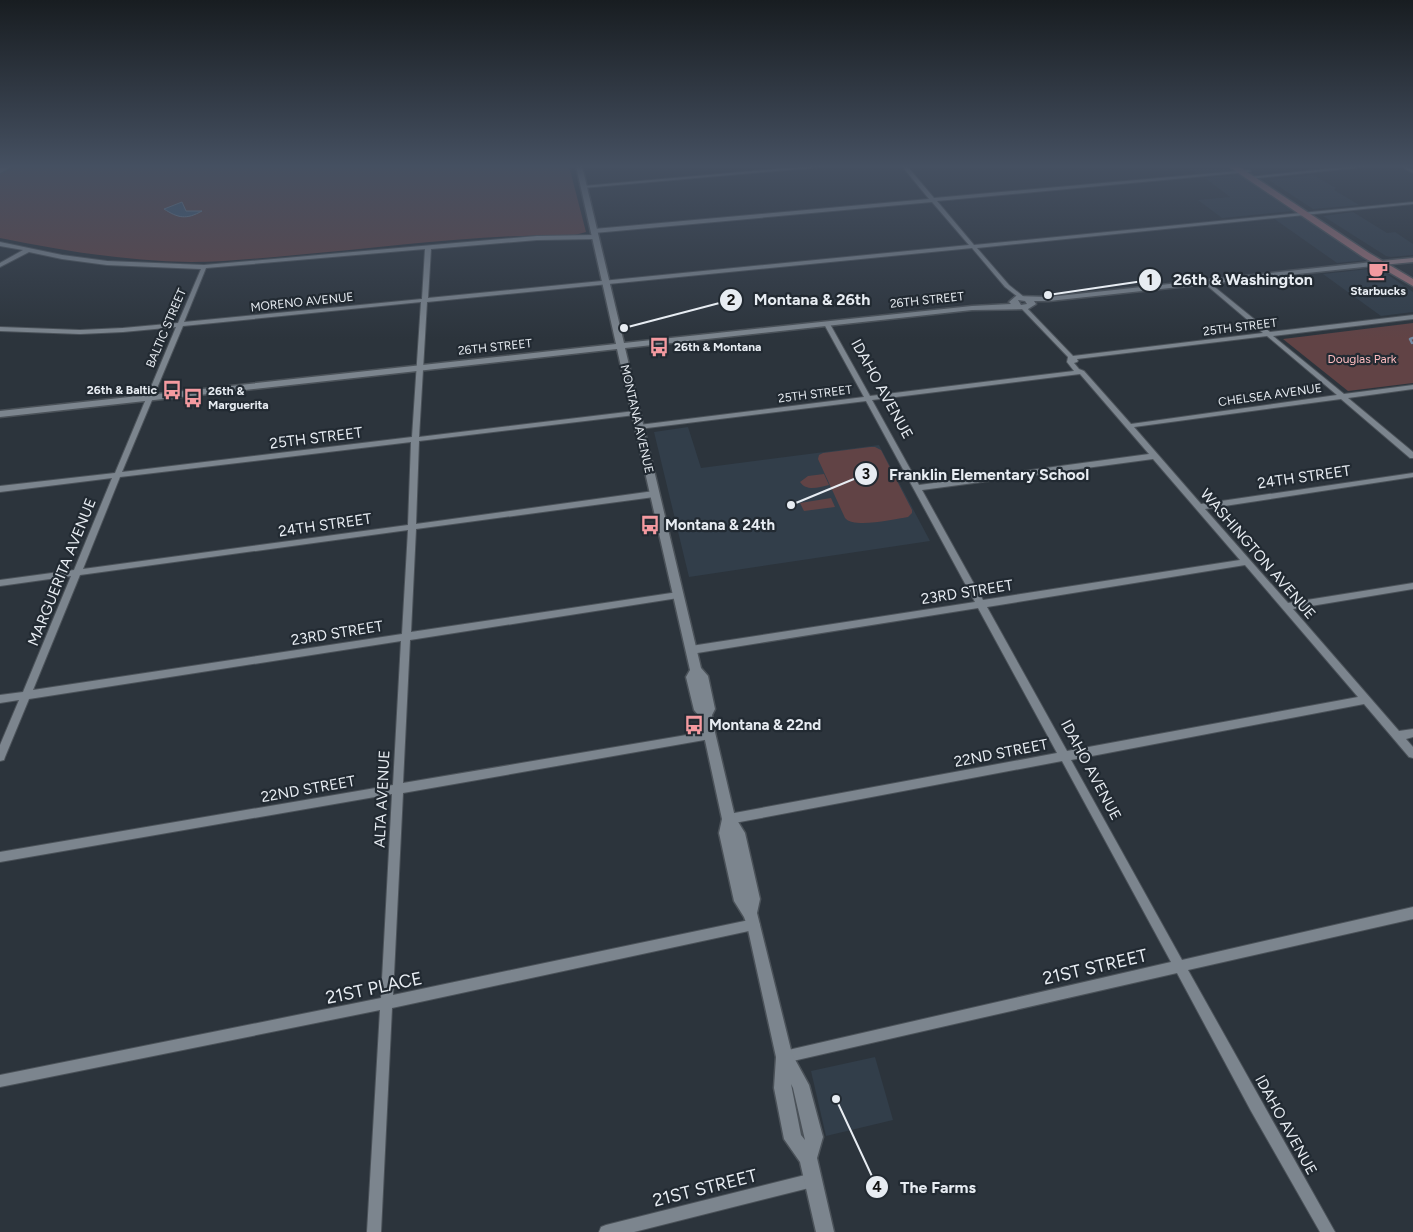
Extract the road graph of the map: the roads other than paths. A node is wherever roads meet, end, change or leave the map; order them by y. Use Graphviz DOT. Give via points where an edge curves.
graph roads {
  1 [pos="592,223"];
  2 [pos="699,223"];
  3 [pos="954,223"];
  4 [pos="1202,223"];
  5 [pos="1323,223"];
  6 [pos="594,234"];
  7 [pos="0,244"];
  8 [pos="974,246"];
  9 [pos="428,248"];
  10 [pos="28,250"];
  11 [pos="1413,260"];
  12 [pos="1382,263"];
  13 [pos="0,266"];
  14 [pos="204,268"];
  15 [pos="1206,282"];
  16 [pos="1413,282"];
  17 [pos="606,283"];
  18 [pos="425,301"];
  19 [pos="1022,302"];
  20 [pos="1413,317"];
  21 [pos="827,324"];
  22 [pos="180,325"];
  23 [pos="0,329"];
  24 [pos="1269,335"];
  25 [pos="620,346"];
  26 [pos="1070,358"];
  27 [pos="421,368"];
  28 [pos="1082,372"];
  29 [pos="1413,387"];
  30 [pos="1343,397"];
  31 [pos="149,398"];
  32 [pos="869,398"];
  33 [pos="635,413"];
  34 [pos="0,414"];
  35 [pos="1129,426"];
  36 [pos="639,427"];
  37 [pos="415,440"];
  38 [pos="1155,456"];
  39 [pos="1413,456"];
  40 [pos="1413,475"];
  41 [pos="116,476"];
  42 [pos="917,488"];
  43 [pos="0,489"];
  44 [pos="654,494"];
  45 [pos="1198,506"];
  46 [pos="412,527"];
  47 [pos="1247,562"];
  48 [pos="77,574"];
  49 [pos="0,583"];
  50 [pos="1413,586"];
  51 [pos="678,595"];
  52 [pos="981,603"];
  53 [pos="1286,607"];
  54 [pos="406,636"];
  55 [pos="691,650"];
  56 [pos="26,695"];
  57 [pos="0,699"];
  58 [pos="1366,700"];
  59 [pos="1413,733"];
  60 [pos="710,735"];
  61 [pos="1397,736"];
  62 [pos="1413,754"];
  63 [pos="1065,756"];
  64 [pos="0,757"];
  65 [pos="397,790"];
  66 [pos="729,819"];
  67 [pos="0,857"];
  68 [pos="1413,913"];
  69 [pos="752,919"];
  70 [pos="1181,968"];
  71 [pos="385,1003"];
  72 [pos="784,1057"];
  73 [pos="0,1081"];
  74 [pos="813,1180"];
  75 [pos="374,1232"];
  76 [pos="606,1232"];
  77 [pos="825,1232"];
  78 [pos="1328,1232"];
  1 -- 6 [label="street, MONTANA AVENUE"];
  2 -- 6 [label="street"];
  3 -- 8 [label="street, WASHINGTON AVENUE"];
  4 -- 8 [label="street, MORENO AVENUE"];
  5 -- 12 [label="main road"];
  6 -- 9 [label="street"];
  6 -- 17 [label="street, MONTANA AVENUE"];
  7 -- 10 [label="street"];
  8 -- 17 [label="street, MORENO AVENUE"];
  8 -- 19 [label="street, WASHINGTON AVENUE"];
  9 -- 14 [label="street"];
  9 -- 18 [label="street, ALTA AVENUE"];
  10 -- 13 [label="street"];
  10 -- 14 [label="street" via="107,263"];
  11 -- 12 [label="main road, 26TH STREET"];
  12 -- 15 [label="street, 26TH STREET"];
  12 -- 16 [label="main road"];
  14 -- 22 [label="street, BALTIC STREET"];
  15 -- 19 [label="street, 26TH STREET"];
  15 -- 24 [label="street"];
  17 -- 18 [label="street, MORENO AVENUE"];
  17 -- 25 [label="street, MONTANA AVENUE"];
  18 -- 22 [label="street, MORENO AVENUE"];
  18 -- 27 [label="street, ALTA AVENUE"];
  19 -- 21 [label="street, 26TH STREET"];
  19 -- 26 [label="street, WASHINGTON AVENUE"];
  20 -- 24 [label="street, 25TH STREET"];
  21 -- 25 [label="street, 26TH STREET"];
  21 -- 32 [label="street, IDAHO AVENUE"];
  22 -- 23 [label="street, MORENO AVENUE" via="80,332"];
  22 -- 31 [label="street, BALTIC STREET"];
  24 -- 26 [label="street, 25TH STREET"];
  24 -- 30 [label="street"];
  25 -- 27 [label="street, 26TH STREET"];
  25 -- 33 [label="street, MONTANA AVENUE"];
  26 -- 28 [label="street, WASHINGTON AVENUE" via="1070,362"];
  27 -- 31 [label="street, 26TH STREET"];
  27 -- 37 [label="street, ALTA AVENUE"];
  28 -- 32 [label="street, 25TH STREET"];
  28 -- 35 [label="street, WASHINGTON AVENUE"];
  29 -- 30 [label="street, CHELSEA AVENUE"];
  30 -- 35 [label="street, CHELSEA AVENUE"];
  30 -- 39 [label="street"];
  31 -- 34 [label="street, 26TH STREET"];
  31 -- 41 [label="street, MARGUERITA AVENUE"];
  32 -- 36 [label="street, 25TH STREET"];
  32 -- 42 [label="street, IDAHO AVENUE"];
  33 -- 36 [label="street, MONTANA AVENUE"];
  33 -- 37 [label="street, 25TH STREET"];
  35 -- 38 [label="street, WASHINGTON AVENUE"];
  36 -- 44 [label="street, MONTANA AVENUE"];
  37 -- 41 [label="street, 25TH STREET"];
  37 -- 46 [label="street, ALTA AVENUE"];
  38 -- 42 [label="street"];
  38 -- 45 [label="street, WASHINGTON AVENUE"];
  40 -- 45 [label="street, 24TH STREET"];
  41 -- 43 [label="street, 25TH STREET"];
  41 -- 48 [label="street, MARGUERITA AVENUE"];
  42 -- 52 [label="street, IDAHO AVENUE"];
  44 -- 46 [label="street, 24TH STREET"];
  44 -- 51 [label="street, MONTANA AVENUE"];
  45 -- 47 [label="street, WASHINGTON AVENUE"];
  46 -- 48 [label="street, 24TH STREET"];
  46 -- 54 [label="street, ALTA AVENUE"];
  47 -- 52 [label="street, 23RD STREET"];
  47 -- 53 [label="street, WASHINGTON AVENUE"];
  48 -- 49 [label="street, 24TH STREET"];
  48 -- 56 [label="street, MARGUERITA AVENUE"];
  50 -- 53 [label="street"];
  51 -- 54 [label="street, 23RD STREET"];
  51 -- 55 [label="street, MONTANA AVENUE"];
  52 -- 55 [label="street, 23RD STREET"];
  52 -- 63 [label="street, IDAHO AVENUE"];
  53 -- 58 [label="street, WASHINGTON AVENUE"];
  54 -- 56 [label="street, 23RD STREET"];
  54 -- 65 [label="street, ALTA AVENUE"];
  55 -- 60 [label="street, MONTANA AVENUE" via="696,671 692,677"];
  56 -- 57 [label="street, 23RD STREET"];
  56 -- 64 [label="street, MARGUERITA AVENUE"];
  58 -- 61 [label="street, WASHINGTON AVENUE"];
  58 -- 63 [label="street, 22ND STREET"];
  59 -- 61 [label="street"];
  60 -- 65 [label="street, 22ND STREET"];
  60 -- 66 [label="street, MONTANA AVENUE"];
  61 -- 62 [label="street, WASHINGTON AVENUE"];
  63 -- 66 [label="street, 22ND STREET"];
  63 -- 70 [label="street, IDAHO AVENUE"];
  65 -- 67 [label="street, 22ND STREET"];
  65 -- 71 [label="street, ALTA AVENUE"];
  66 -- 69 [label="street, MONTANA AVENUE" via="726,833 742,901"];
  68 -- 70 [label="street, 21ST STREET"];
  69 -- 71 [label="street, 21ST PLACE"];
  69 -- 72 [label="street, MONTANA AVENUE"];
  70 -- 72 [label="street, 21ST STREET"];
  70 -- 78 [label="street, IDAHO AVENUE"];
  71 -- 73 [label="street, 21ST PLACE"];
  71 -- 75 [label="street, ALTA AVENUE"];
  72 -- 74 [label="street, MONTANA AVENUE" via="782,1088 794,1139 808,1158"];
  74 -- 76 [label="street, 21ST STREET"];
  74 -- 77 [label="street, MONTANA AVENUE"];
}
